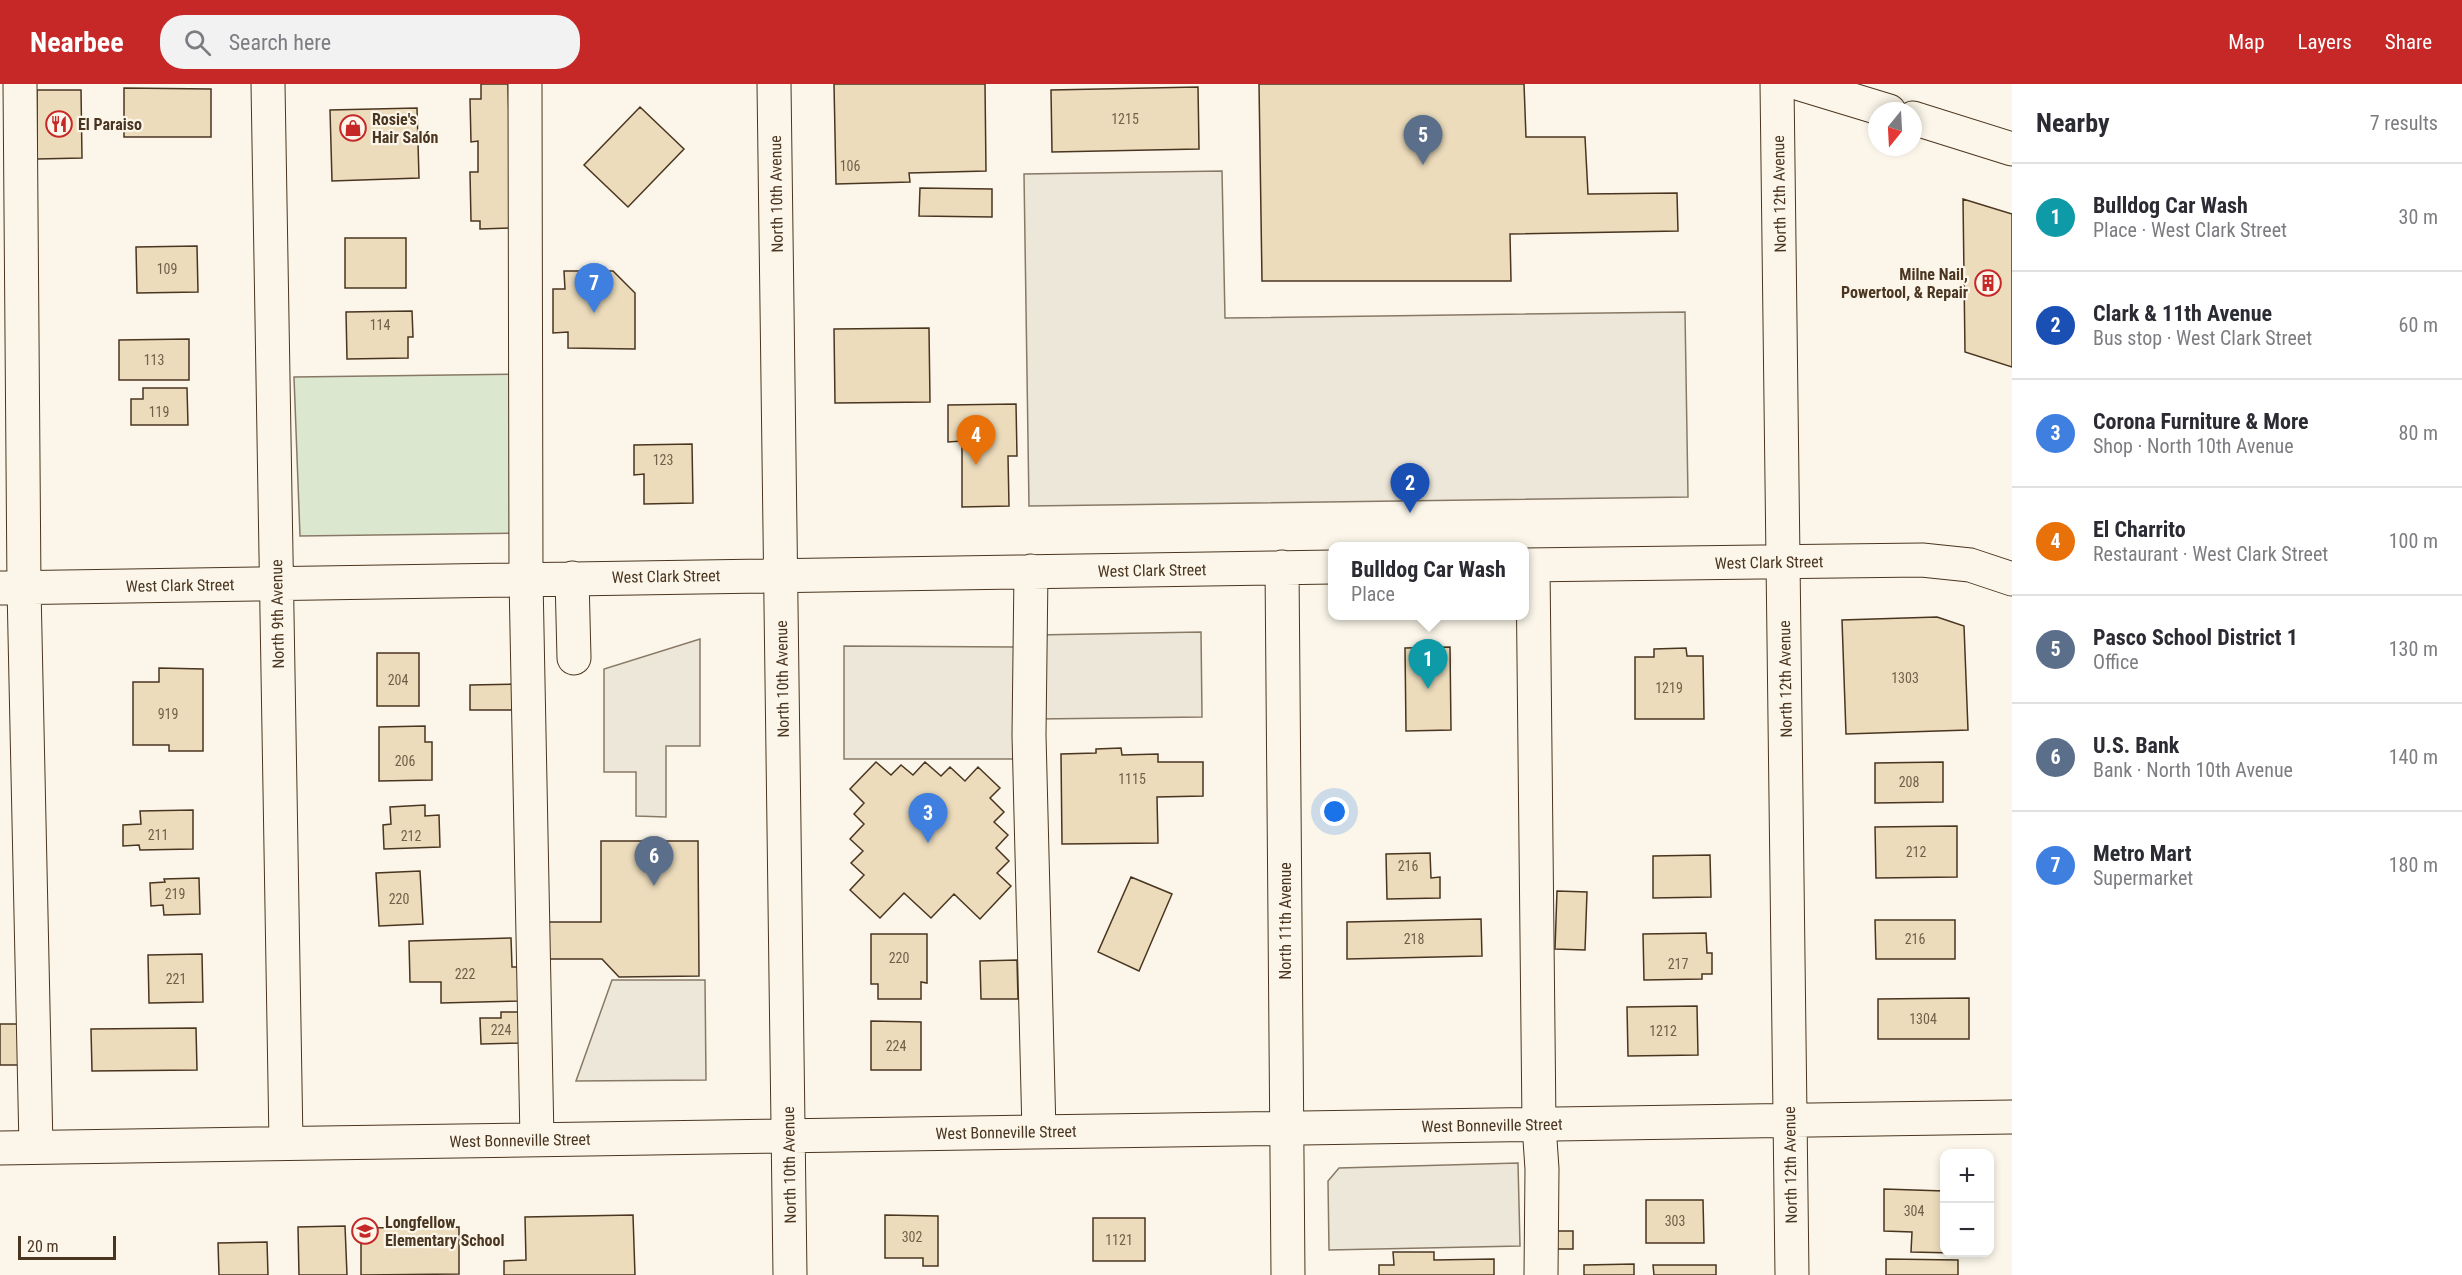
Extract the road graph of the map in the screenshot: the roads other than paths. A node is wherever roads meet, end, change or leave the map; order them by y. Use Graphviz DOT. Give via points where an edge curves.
graph roads {
  1 [pos="20,84"];
  2 [pos="268,84"];
  3 [pos="525,84"];
  4 [pos="774,84"];
  5 [pos="1777,84"];
  6 [pos="1800,84"];
  7 [pos="1868,105"];
  8 [pos="1922,121"];
  9 [pos="2012,149"];
  10 [pos="1783,562"];
  11 [pos="1529,565"];
  12 [pos="1282,567"];
  13 [pos="1328,567"];
  14 [pos="1031,571"];
  15 [pos="781,575"];
  16 [pos="572,578"];
  17 [pos="526,579"];
  18 [pos="2012,579"];
  19 [pos="276,583"];
  20 [pos="12,588"];
  21 [pos="1529,616"];
  22 [pos="574,658"];
  23 [pos="2012,1117"];
  24 [pos="1790,1121"];
  25 [pos="1539,1125"];
  26 [pos="1286,1128"];
  27 [pos="1039,1132"];
  28 [pos="788,1136"];
  29 [pos="537,1140"];
  30 [pos="286,1143"];
  31 [pos="36,1147"];
  32 [pos="0,1148"];
  33 [pos="790,1275"];
  34 [pos="1288,1275"];
  35 [pos="1541,1275"];
  36 [pos="1792,1275"];
  1 -- 20 [label="street"];
  2 -- 19 [label="street, North 9th Avenue"];
  3 -- 17 [label="street"];
  4 -- 15 [label="street, North 10th Avenue"];
  5 -- 10 [label="street, North 12th Avenue"];
  6 -- 7 [label="street"];
  8 -- 9 [label="street"];
  10 -- 11 [label="street, West Clark Street"];
  10 -- 18 [label="street, West Clark Street" via="1945,561"];
  10 -- 24 [label="street, North 12th Avenue"];
  12 -- 13 [label="street, West Clark Street"];
  12 -- 14 [label="street, West Clark Street"];
  12 -- 26 [label="street, North 11th Avenue"];
  14 -- 15 [label="street, West Clark Street"];
  14 -- 27 [label="street" via="1029,735"];
  15 -- 16 [label="street, West Clark Street"];
  15 -- 28 [label="street, North 10th Avenue"];
  16 -- 17 [label="street, West Clark Street"];
  16 -- 22 [label="street"];
  17 -- 19 [label="street, West Clark Street"];
  17 -- 29 [label="street"];
  19 -- 20 [label="street, West Clark Street"];
  19 -- 30 [label="street, North 9th Avenue"];
  20 -- 31 [label="street"];
  21 -- 25 [label="street"];
  23 -- 24 [label="street, West Bonneville Street"];
  24 -- 25 [label="street, West Bonneville Street"];
  24 -- 36 [label="street, North 12th Avenue"];
  25 -- 26 [label="street, West Bonneville Street"];
  25 -- 35 [label="street"];
  26 -- 27 [label="street, West Bonneville Street"];
  26 -- 34 [label="street, North 11th Avenue"];
  27 -- 28 [label="street, West Bonneville Street"];
  28 -- 29 [label="street, West Bonneville Street"];
  28 -- 33 [label="street, North 10th Avenue"];
  29 -- 30 [label="street, West Bonneville Street"];
  30 -- 31 [label="street, West Bonneville Street"];
  31 -- 32 [label="street, West Bonneville Street"];
}
